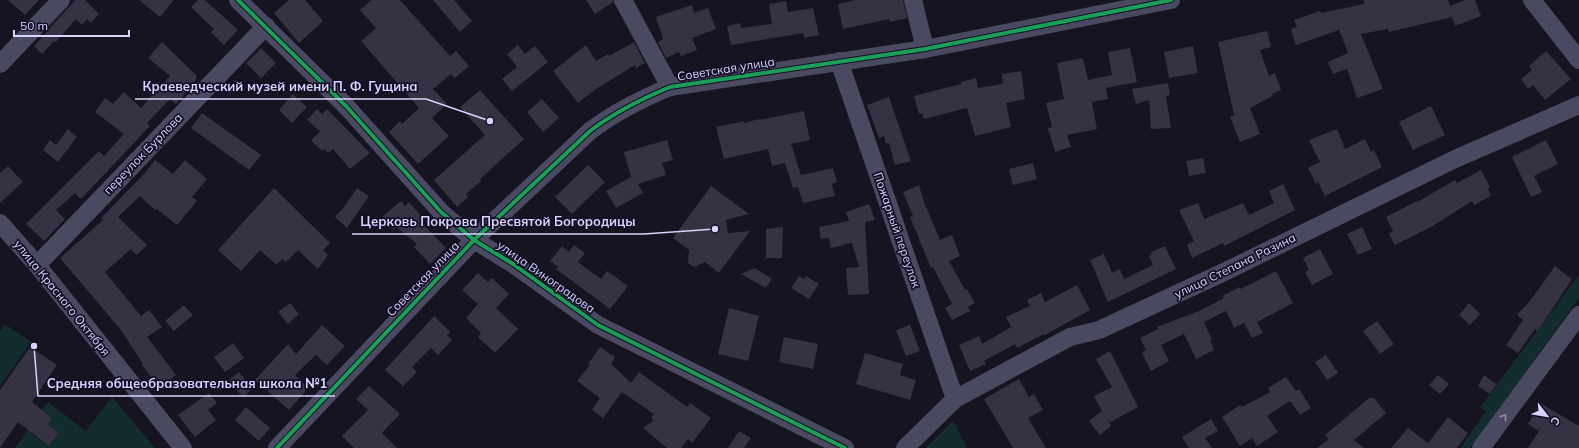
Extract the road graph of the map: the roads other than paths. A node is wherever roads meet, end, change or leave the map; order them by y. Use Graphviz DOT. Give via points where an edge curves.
graph roads {
  1 [pos="61,0"];
  2 [pos="238,0"];
  3 [pos="623,0"];
  4 [pos="913,0"];
  5 [pos="1171,0"];
  6 [pos="1532,0"];
  7 [pos="266,26"];
  8 [pos="925,49"];
  9 [pos="1579,60"];
  10 [pos="839,61"];
  11 [pos="0,64"];
  12 [pos="670,87"];
  13 [pos="1579,105"];
  14 [pos="0,223"];
  15 [pos="474,240"];
  16 [pos="36,265"];
  17 [pos="1579,315"];
  18 [pos="955,399"];
  19 [pos="183,448"];
  20 [pos="277,448"];
  21 [pos="845,448"];
  22 [pos="905,448"];
  23 [pos="1481,448"];
  1 -- 11 [label="street"];
  2 -- 7 [label="street, улица Виноградова"];
  3 -- 12 [label="street"];
  4 -- 8 [label="street"];
  5 -- 8 [label="street, Советская улица"];
  6 -- 9 [label="street"];
  7 -- 15 [label="street, улица Виноградова" via="346,106 441,212"];
  7 -- 16 [label="street, переулок Бурлова"];
  8 -- 10 [label="street, Советская улица"];
  10 -- 12 [label="street, Советская улица"];
  10 -- 18 [label="street, Пожарный переулок"];
  12 -- 15 [label="street, Советская улица" via="634,102 590,131"];
  13 -- 18 [label="street, улица Степана Разина" via="1455,159 1099,330 1070,337"];
  14 -- 16 [label="street, улица Красного Октября"];
  15 -- 20 [label="street, Советская улица"];
  15 -- 21 [label="street, улица Виноградова" via="513,264 598,325"];
  16 -- 19 [label="street, улица Красного Октября"];
  23 -- 17 [label="street, one-way"];
  18 -- 22 [label="street, улица Степана Разина"];
}
